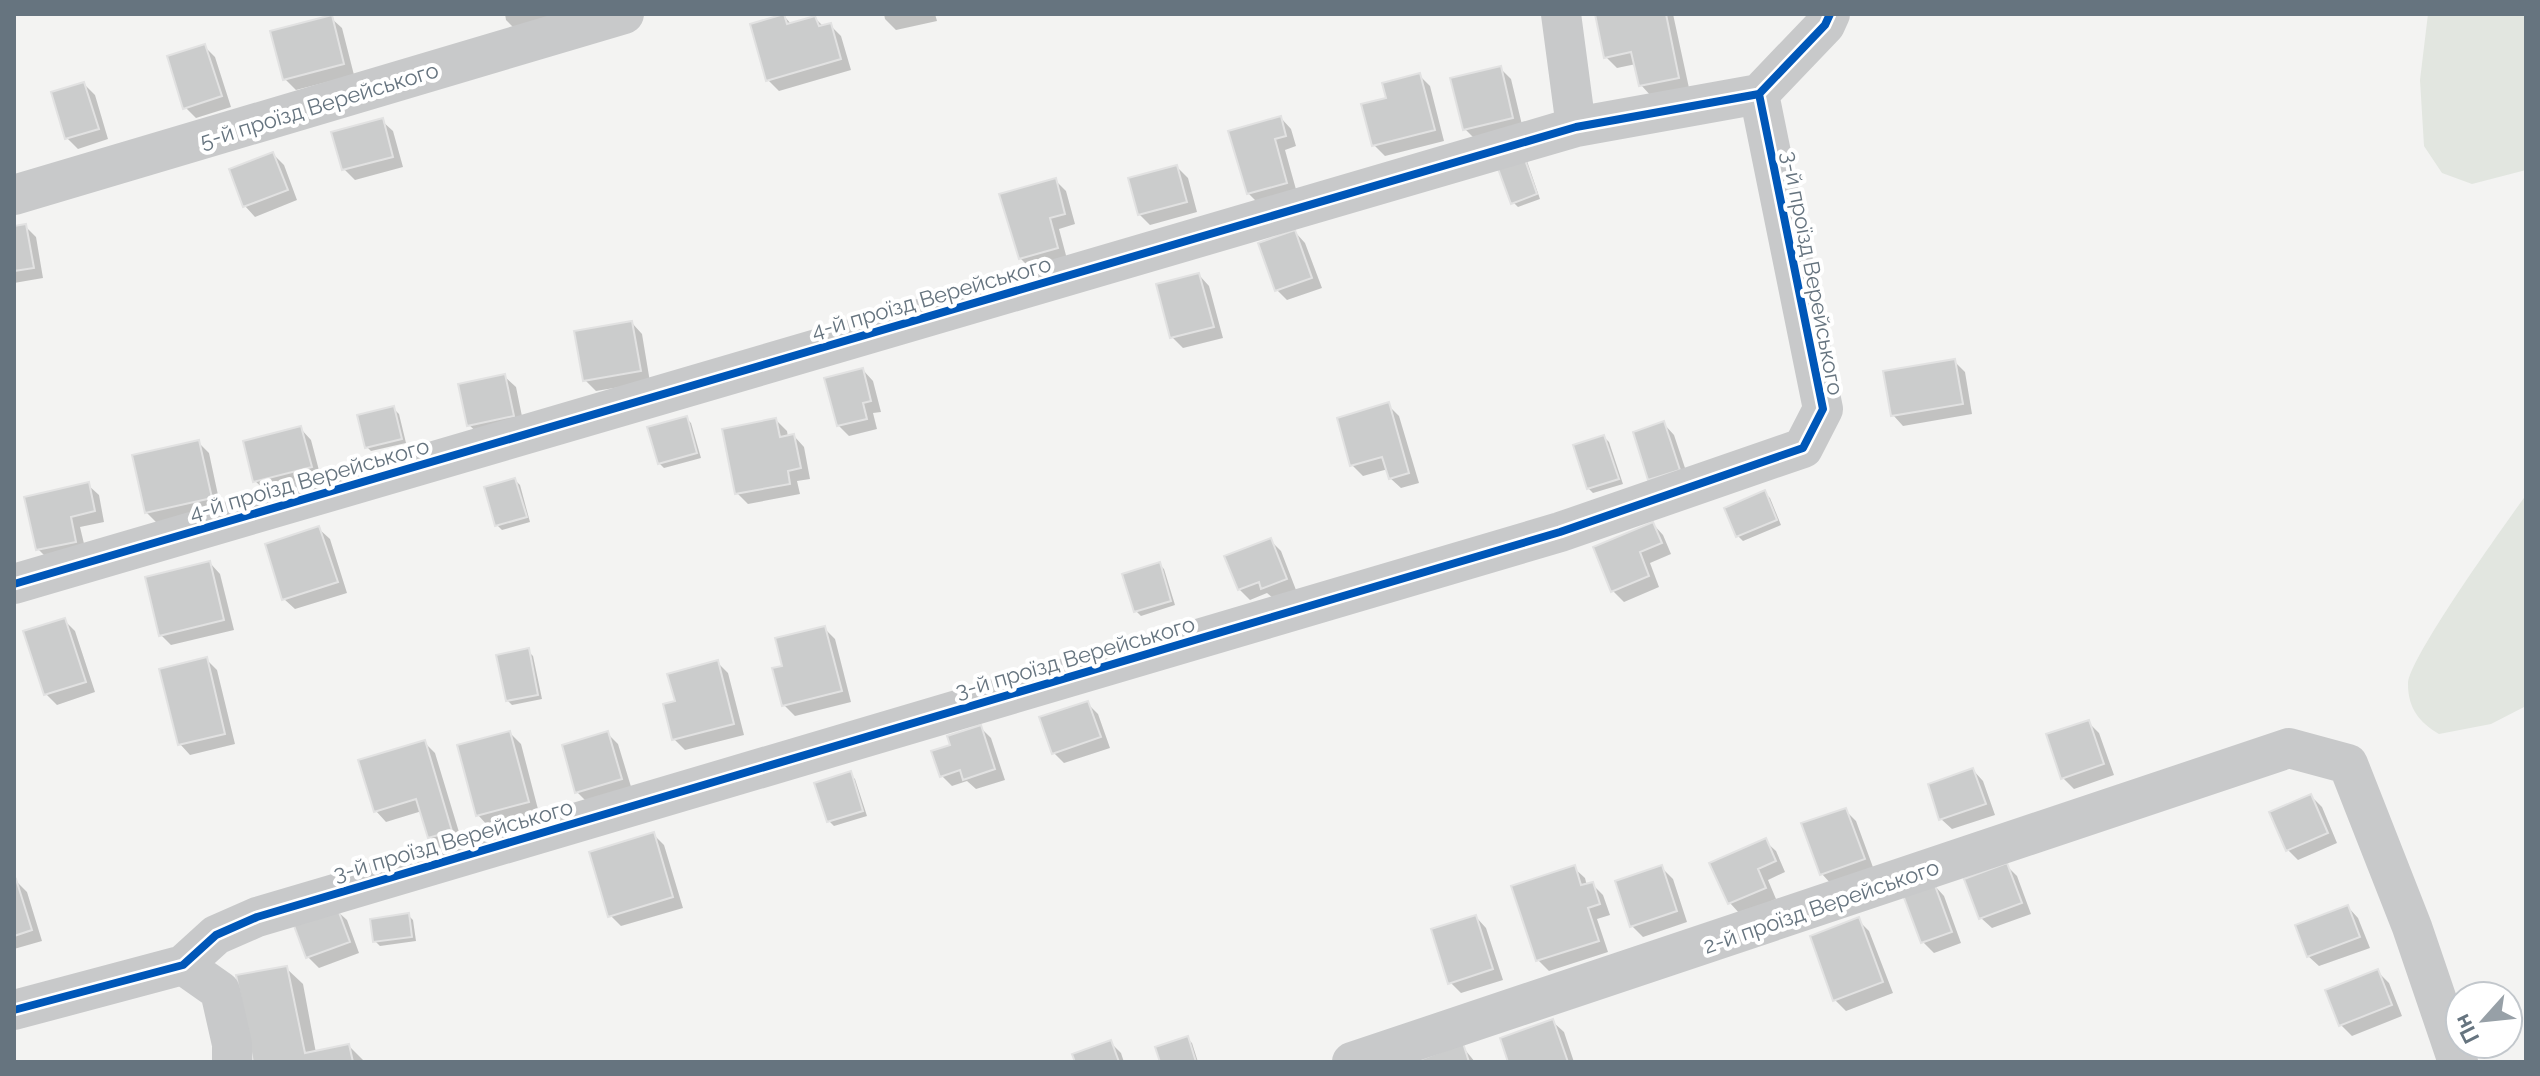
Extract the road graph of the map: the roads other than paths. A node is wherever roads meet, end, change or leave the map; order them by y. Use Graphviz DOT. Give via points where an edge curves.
graph roads {
  1 [pos="624,14"];
  2 [pos="1561,14"];
  3 [pos="1830,14"];
  4 [pos="1759,94"];
  5 [pos="1576,127"];
  6 [pos="14,195"];
  7 [pos="14,584"];
  8 [pos="183,965"];
  9 [pos="14,1010"];
  10 [pos="232,1062"];
  11 [pos="1352,1062"];
  12 [pos="2458,1062"];
  1 -- 6 [label="street, 5-й проїзд Верейського"];
  2 -- 5 [label="street"];
  3 -- 4 [label="street"];
  4 -- 5 [label="street, 4-й проїзд Верейського"];
  4 -- 8 [label="street, 3-й проїзд Верейського" via="1823,409 1803,448 1560,532 257,917 216,935"];
  5 -- 7 [label="street, 4-й проїзд Верейського"];
  8 -- 9 [label="street, 3-й проїзд Верейського"];
  8 -- 10 [label="street" via="220,991"];
  11 -- 12 [label="street, 2-й проїзд Верейського" via="2289,748 2348,764"];
}
